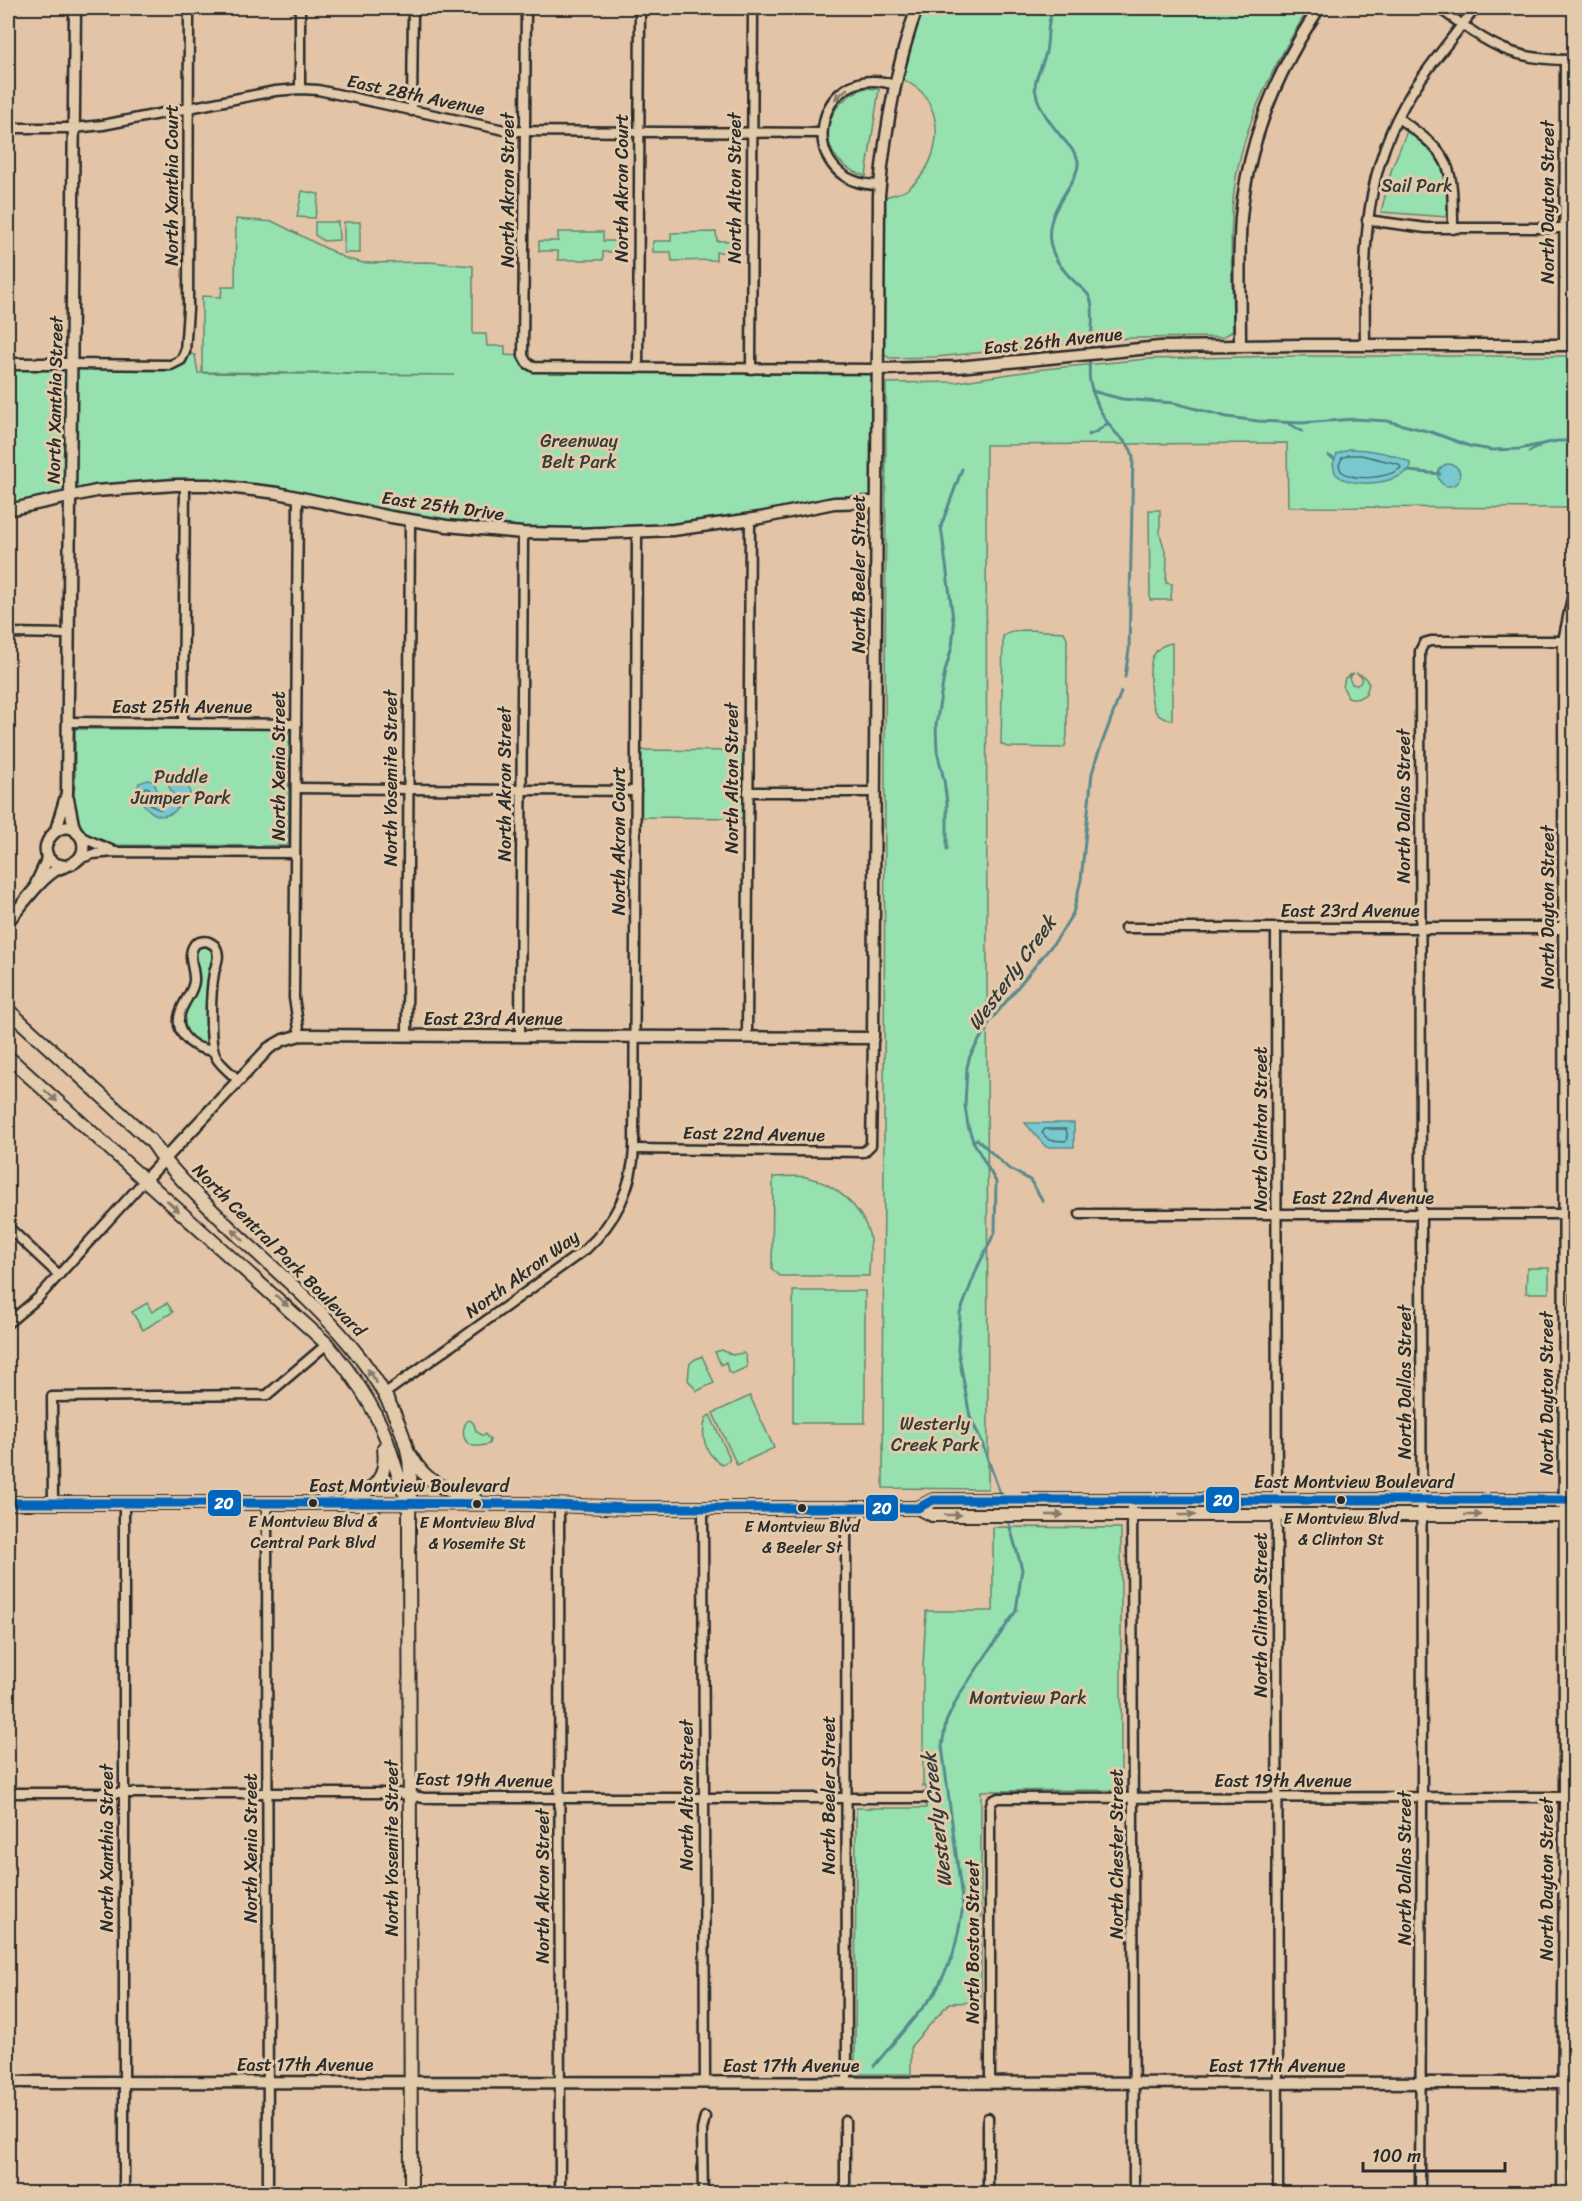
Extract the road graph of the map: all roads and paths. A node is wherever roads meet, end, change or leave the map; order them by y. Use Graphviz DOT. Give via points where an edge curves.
graph roads {
  1 [pos="75,8"];
  2 [pos="189,8"];
  3 [pos="300,8"];
  4 [pos="413,8"];
  5 [pos="526,8"];
  6 [pos="640,8"];
  7 [pos="753,8"];
  8 [pos="917,8"];
  9 [pos="1319,8"];
  10 [pos="1439,8"];
  11 [pos="1475,8"];
  12 [pos="1462,24"];
  13 [pos="1570,61"];
  14 [pos="895,85"];
  15 [pos="300,89"];
  16 [pos="189,108"];
  17 [pos="412,111"];
  18 [pos="1398,118"];
  19 [pos="8,128"];
  20 [pos="74,128"];
  21 [pos="525,132"];
  22 [pos="639,132"];
  23 [pos="752,132"];
  24 [pos="822,133"];
  25 [pos="880,185"];
  26 [pos="1367,220"];
  27 [pos="1564,228"];
  28 [pos="1453,229"];
  29 [pos="1365,345"];
  30 [pos="1569,345"];
  31 [pos="1240,346"];
  32 [pos="8,364"];
  33 [pos="72,364"];
  34 [pos="534,367"];
  35 [pos="638,368"];
  36 [pos="751,369"];
  37 [pos="877,369"];
  38 [pos="184,484"];
  39 [pos="70,495"];
  40 [pos="298,497"];
  41 [pos="876,502"];
  42 [pos="8,510"];
  43 [pos="750,520"];
  44 [pos="410,521"];
  45 [pos="637,532"];
  46 [pos="524,533"];
  47 [pos="1575,593"];
  48 [pos="8,633"];
  49 [pos="69,634"];
  50 [pos="1569,641"];
  51 [pos="68,723"];
  52 [pos="183,723"];
  53 [pos="296,724"];
  54 [pos="296,788"];
  55 [pos="409,789"];
  56 [pos="522,790"];
  57 [pos="636,791"];
  58 [pos="748,792"];
  59 [pos="874,792"];
  60 [pos="67,793"];
  61 [pos="56,830"];
  62 [pos="79,835"];
  63 [pos="114,852"];
  64 [pos="295,853"];
  65 [pos="47,854"];
  66 [pos="79,859"];
  67 [pos="64,866"];
  68 [pos="32,894"];
  69 [pos="8,921"];
  70 [pos="1125,928"];
  71 [pos="1276,928"];
  72 [pos="1421,928"];
  73 [pos="1569,928"];
  74 [pos="8,1010"];
  75 [pos="300,1035"];
  76 [pos="407,1035"];
  77 [pos="520,1035"];
  78 [pos="634,1036"];
  79 [pos="747,1037"];
  80 [pos="873,1038"];
  81 [pos="213,1051"];
  82 [pos="8,1057"];
  83 [pos="238,1080"];
  84 [pos="871,1145"];
  85 [pos="634,1149"];
  86 [pos="164,1159"];
  87 [pos="144,1181"];
  88 [pos="1080,1214"];
  89 [pos="1278,1214"];
  90 [pos="1420,1214"];
  91 [pos="1569,1214"];
  92 [pos="8,1227"];
  93 [pos="59,1275"];
  94 [pos="11,1320"];
  95 [pos="8,1331"];
  96 [pos="327,1344"];
  97 [pos="384,1394"];
  98 [pos="380,1423"];
  99 [pos="406,1447"];
  100 [pos="1132,1500"];
  101 [pos="1277,1500"];
  102 [pos="1421,1500"];
  103 [pos="1569,1500"];
  104 [pos="8,1503"];
  105 [pos="53,1503"];
  106 [pos="124,1503"];
  107 [pos="267,1503"];
  108 [pos="336,1503"];
  109 [pos="409,1503"];
  110 [pos="488,1504"];
  111 [pos="559,1506"];
  112 [pos="703,1508"];
  113 [pos="918,1508"];
  114 [pos="846,1509"];
  115 [pos="1277,1514"];
  116 [pos="1132,1515"];
  117 [pos="1420,1515"];
  118 [pos="1569,1515"];
  119 [pos="8,1793"];
  120 [pos="123,1793"];
  121 [pos="267,1793"];
  122 [pos="411,1796"];
  123 [pos="1570,1797"];
  124 [pos="560,1798"];
  125 [pos="703,1798"];
  126 [pos="925,1798"];
  127 [pos="1133,1798"];
  128 [pos="1278,1798"];
  129 [pos="1422,1798"];
  130 [pos="845,1799"];
  131 [pos="992,1801"];
  132 [pos="267,2081"];
  133 [pos="8,2082"];
  134 [pos="124,2082"];
  135 [pos="410,2082"];
  136 [pos="560,2082"];
  137 [pos="705,2082"];
  138 [pos="847,2082"];
  139 [pos="990,2082"];
  140 [pos="1135,2082"];
  141 [pos="1278,2083"];
  142 [pos="1420,2083"];
  143 [pos="1563,2083"];
  144 [pos="1575,2083"];
  145 [pos="705,2117"];
  146 [pos="988,2118"];
  147 [pos="845,2121"];
  148 [pos="124,2193"];
  149 [pos="268,2193"];
  150 [pos="411,2193"];
  151 [pos="560,2193"];
  152 [pos="703,2193"];
  153 [pos="845,2193"];
  154 [pos="988,2193"];
  155 [pos="1134,2193"];
  156 [pos="1278,2193"];
  157 [pos="1420,2193"];
  158 [pos="1563,2193"];
  1 -- 20 [label="street, North Xanthia Street"];
  2 -- 16 [label="street, North Xanthia Court"];
  3 -- 15 [label="street"];
  4 -- 17 [label="street"];
  5 -- 21 [label="street, North Akron Street"];
  6 -- 22 [label="street, North Akron Court"];
  7 -- 23 [label="street, North Alton Street"];
  8 -- 14 [label="street, North Beeler Street"];
  9 -- 31 [label="street" via="1275,84 1253,149 1241,217"];
  10 -- 12 [label="street"];
  11 -- 12 [label="street"];
  12 -- 13 [label="street" via="1514,54"];
  12 -- 18 [label="street"];
  13 -- 27 [label="street, North Dayton Street"];
  14 -- 24 [label="street, one-way" via="870,81 849,87 832,102"];
  14 -- 25 [label="street, North Beeler Street"];
  15 -- 16 [label="street, East 28th Avenue"];
  15 -- 17 [label="street, East 28th Avenue"];
  16 -- 20 [label="street, East 28th Avenue"];
  16 -- 33 [label="street, North Xanthia Court" via="185,352 181,360 171,365"];
  17 -- 21 [label="street, East 28th Avenue"];
  18 -- 26 [label="street" via="1377,174"];
  18 -- 28 [label="street" via="1429,140 1446,162 1453,187"];
  19 -- 20 [label="street, East 28th Avenue"];
  20 -- 33 [label="street, North Xanthia Street"];
  21 -- 22 [label="street, East 28th Avenue"];
  21 -- 34 [label="street, North Akron Street" via="523,356"];
  22 -- 23 [label="street, East 28th Avenue"];
  22 -- 35 [label="street, North Akron Court"];
  23 -- 24 [label="street, East 28th Avenue"];
  23 -- 36 [label="street, North Alton Street"];
  24 -- 25 [label="street" via="822,145 837,170 849,180"];
  25 -- 37 [label="street, North Beeler Street"];
  26 -- 28 [label="street"];
  26 -- 29 [label="street"];
  27 -- 28 [label="street"];
  27 -- 30 [label="street, North Dayton Street"];
  29 -- 30 [label="street, East 26th Avenue"];
  29 -- 31 [label="street, East 26th Avenue"];
  31 -- 37 [label="street, East 26th Avenue" via="1160,347 948,368"];
  32 -- 33 [label="street"];
  33 -- 39 [label="street, North Xanthia Street"];
  34 -- 35 [label="street, East 26th Avenue"];
  35 -- 36 [label="street, East 26th Avenue"];
  36 -- 37 [label="street, East 26th Avenue"];
  37 -- 41 [label="street, North Beeler Street"];
  38 -- 39 [label="street, East 25th Drive"];
  38 -- 40 [label="street, East 25th Drive"];
  38 -- 52 [label="street"];
  39 -- 42 [label="street, East 25th Drive"];
  39 -- 49 [label="street, North Xanthia Street"];
  40 -- 44 [label="street, East 25th Drive"];
  40 -- 53 [label="street, North Xenia Street"];
  41 -- 43 [label="street, East 25th Drive" via="834,502"];
  41 -- 59 [label="street, North Beeler Street"];
  43 -- 45 [label="street, East 25th Drive"];
  43 -- 58 [label="street, North Alton Street"];
  44 -- 46 [label="street, East 25th Drive"];
  44 -- 55 [label="street, North Yosemite Street"];
  45 -- 46 [label="street, East 25th Drive"];
  45 -- 57 [label="street, North Akron Court"];
  46 -- 56 [label="street, North Akron Street"];
  47 -- 50 [label="street, North Dayton Street"];
  48 -- 49 [label="street"];
  49 -- 51 [label="street, North Xanthia Street"];
  50 -- 72 [label="street, North Dallas Street" via="1434,641 1421,647"];
  50 -- 73 [label="street, North Dayton Street"];
  51 -- 52 [label="street, East 25th Avenue"];
  51 -- 60 [label="street, North Xanthia Street"];
  52 -- 53 [label="street, East 25th Avenue"];
  53 -- 54 [label="street, North Xenia Street"];
  54 -- 55 [label="street"];
  54 -- 64 [label="street, North Xenia Street"];
  55 -- 56 [label="street"];
  55 -- 76 [label="street, North Yosemite Street"];
  56 -- 57 [label="street"];
  56 -- 77 [label="street, North Akron Street"];
  57 -- 78 [label="street, North Akron Court"];
  58 -- 59 [label="street"];
  58 -- 79 [label="street, North Alton Street"];
  59 -- 80 [label="street, North Beeler Street"];
  60 -- 61 [label="street, North Xanthia Street"];
  60 -- 62 [label="street, North Xanthia Street"];
  61 -- 62 [label="street" via="67,828"];
  61 -- 65 [label="street" via="46,843"];
  62 -- 63 [label="street"];
  62 -- 66 [label="street" via="83,848"];
  63 -- 64 [label="street"];
  63 -- 66 [label="street"];
  64 -- 75 [label="street, North Xenia Street" via="294,998"];
  65 -- 67 [label="street"];
  65 -- 68 [label="street"];
  66 -- 67 [label="street"];
  67 -- 68 [label="street" via="47,876"];
  68 -- 69 [label="street"];
  70 -- 71 [label="street, East 23rd Avenue"];
  71 -- 72 [label="street, East 23rd Avenue"];
  71 -- 89 [label="street, North Clinton Street"];
  72 -- 73 [label="street, East 23rd Avenue"];
  72 -- 90 [label="street, North Dallas Street"];
  73 -- 91 [label="street, North Dayton Street"];
  74 -- 86 [label="main road, North Central Park Boulevard" via="151,1141"];
  75 -- 76 [label="street, East 23rd Avenue"];
  75 -- 83 [label="street, East 23rd Avenue" via="269,1048"];
  76 -- 77 [label="street, East 23rd Avenue"];
  77 -- 78 [label="street, East 23rd Avenue"];
  78 -- 79 [label="street, East 23rd Avenue"];
  78 -- 85 [label="street, North Akron Court"];
  79 -- 80 [label="street, East 23rd Avenue"];
  80 -- 84 [label="street, North Beeler Street"];
  81 -- 81 [label="street" via="213,984 218,956 215,946 203,941 195,944 190,953 194,981 180,1012 180,1023 190,1044"];
  81 -- 83 [label="street"];
  82 -- 87 [label="main road, North Central Park Boulevard, one-way"];
  83 -- 86 [label="street, East 23rd Avenue"];
  84 -- 85 [label="street, East 22nd Avenue" via="864,1152"];
  85 -- 97 [label="street, North Akron Way" via="626,1192 598,1238"];
  86 -- 87 [label="street, East 23rd Avenue"];
  97 -- 86 [label="main road, North Central Park Boulevard, one-way" via="357,1355 319,1312"];
  87 -- 93 [label="street"];
  87 -- 96 [label="main road, North Central Park Boulevard, one-way"];
  88 -- 89 [label="street, East 22nd Avenue"];
  89 -- 90 [label="street, East 22nd Avenue"];
  89 -- 101 [label="street, North Clinton Street"];
  90 -- 91 [label="street, East 22nd Avenue"];
  90 -- 102 [label="street, North Dallas Street"];
  91 -- 103 [label="street, North Dayton Street"];
  92 -- 93 [label="street"];
  93 -- 94 [label="street"];
  94 -- 95 [label="street"];
  96 -- 98 [label="main road, North Central Park Boulevard" via="353,1377"];
  96 -- 105 [label="street" via="267,1395 52,1397"];
  97 -- 99 [label="main road, North Central Park Boulevard"];
  98 -- 108 [label="main road" via="385,1455 379,1480 363,1494"];
  98 -- 109 [label="main road, North Central Park Boulevard"];
  99 -- 109 [label="main road, North Central Park Boulevard" via="411,1480"];
  99 -- 110 [label="main road" via="426,1478 451,1492"];
  100 -- 101 [label="main road, East Montview Boulevard"];
  100 -- 113 [label="main road, East Montview Boulevard" via="933,1500"];
  100 -- 116 [label="street, North Chester Street"];
  101 -- 102 [label="main road, East Montview Boulevard"];
  101 -- 115 [label="street, North Clinton Street"];
  102 -- 103 [label="main road, East Montview Boulevard"];
  102 -- 117 [label="street, North Dallas Street"];
  103 -- 118 [label="street, North Dayton Street"];
  104 -- 105 [label="main road, East Montview Boulevard"];
  105 -- 106 [label="main road, East Montview Boulevard"];
  106 -- 107 [label="main road, East Montview Boulevard"];
  106 -- 120 [label="street, North Xanthia Street"];
  107 -- 108 [label="main road, East Montview Boulevard"];
  107 -- 121 [label="street, North Xenia Street"];
  108 -- 109 [label="main road, East Montview Boulevard"];
  109 -- 110 [label="main road, East Montview Boulevard"];
  109 -- 122 [label="main road, North Yosemite Street"];
  110 -- 111 [label="main road, East Montview Boulevard"];
  111 -- 112 [label="main road, East Montview Boulevard"];
  111 -- 124 [label="street, North Akron Street"];
  112 -- 114 [label="main road, East Montview Boulevard"];
  112 -- 125 [label="street, North Alton Street"];
  113 -- 114 [label="main road, East Montview Boulevard"];
  113 -- 116 [label="main road, East Montview Boulevard, one-way" via="932,1515"];
  114 -- 130 [label="street, North Beeler Street"];
  116 -- 115 [label="main road, East Montview Boulevard, one-way"];
  115 -- 117 [label="main road, East Montview Boulevard"];
  115 -- 128 [label="street, North Clinton Street"];
  116 -- 127 [label="street, North Chester Street"];
  117 -- 118 [label="main road, East Montview Boulevard, one-way"];
  117 -- 129 [label="street, North Dallas Street"];
  118 -- 123 [label="street, North Dayton Street"];
  119 -- 120 [label="street, East 19th Avenue"];
  120 -- 121 [label="street, East 19th Avenue"];
  120 -- 134 [label="street, North Xanthia Street"];
  121 -- 122 [label="street, East 19th Avenue"];
  121 -- 132 [label="street, North Xenia Street"];
  122 -- 124 [label="street, East 19th Avenue"];
  122 -- 135 [label="main road, North Yosemite Street"];
  123 -- 129 [label="street, East 19th Avenue"];
  123 -- 143 [label="street, North Dayton Street"];
  124 -- 125 [label="street, East 19th Avenue"];
  124 -- 136 [label="street, North Akron Street"];
  125 -- 130 [label="street, East 19th Avenue"];
  125 -- 137 [label="street, North Alton Street"];
  126 -- 130 [label="street, East 19th Avenue"];
  127 -- 128 [label="street, East 19th Avenue"];
  127 -- 131 [label="street, East 19th Avenue"];
  127 -- 140 [label="street, North Chester Street"];
  128 -- 129 [label="street, East 19th Avenue"];
  128 -- 141 [label="street, North Clinton Street"];
  129 -- 142 [label="street, North Dallas Street"];
  130 -- 138 [label="street, North Beeler Street"];
  131 -- 139 [label="street, North Boston Street"];
  132 -- 134 [label="street, East 17th Avenue"];
  132 -- 135 [label="street, East 17th Avenue"];
  132 -- 149 [label="street, North Xenia Street"];
  133 -- 134 [label="street, East 17th Avenue"];
  134 -- 148 [label="street, North Xanthia Street"];
  135 -- 136 [label="street, East 17th Avenue"];
  135 -- 150 [label="main road, North Yosemite Street"];
  136 -- 137 [label="street, East 17th Avenue"];
  136 -- 151 [label="street, North Akron Street"];
  137 -- 138 [label="street, East 17th Avenue"];
  138 -- 139 [label="street, East 17th Avenue"];
  139 -- 140 [label="street, East 17th Avenue"];
  140 -- 141 [label="street, East 17th Avenue"];
  140 -- 155 [label="street, North Chester Street"];
  141 -- 142 [label="street, East 17th Avenue"];
  141 -- 156 [label="street, North Clinton Street"];
  142 -- 143 [label="street, East 17th Avenue"];
  142 -- 157 [label="street, North Dallas Street"];
  143 -- 144 [label="street, East 17th Avenue"];
  143 -- 158 [label="street, North Dayton Street"];
  145 -- 152 [label="street"];
  146 -- 154 [label="street"];
  147 -- 153 [label="street"];
}
